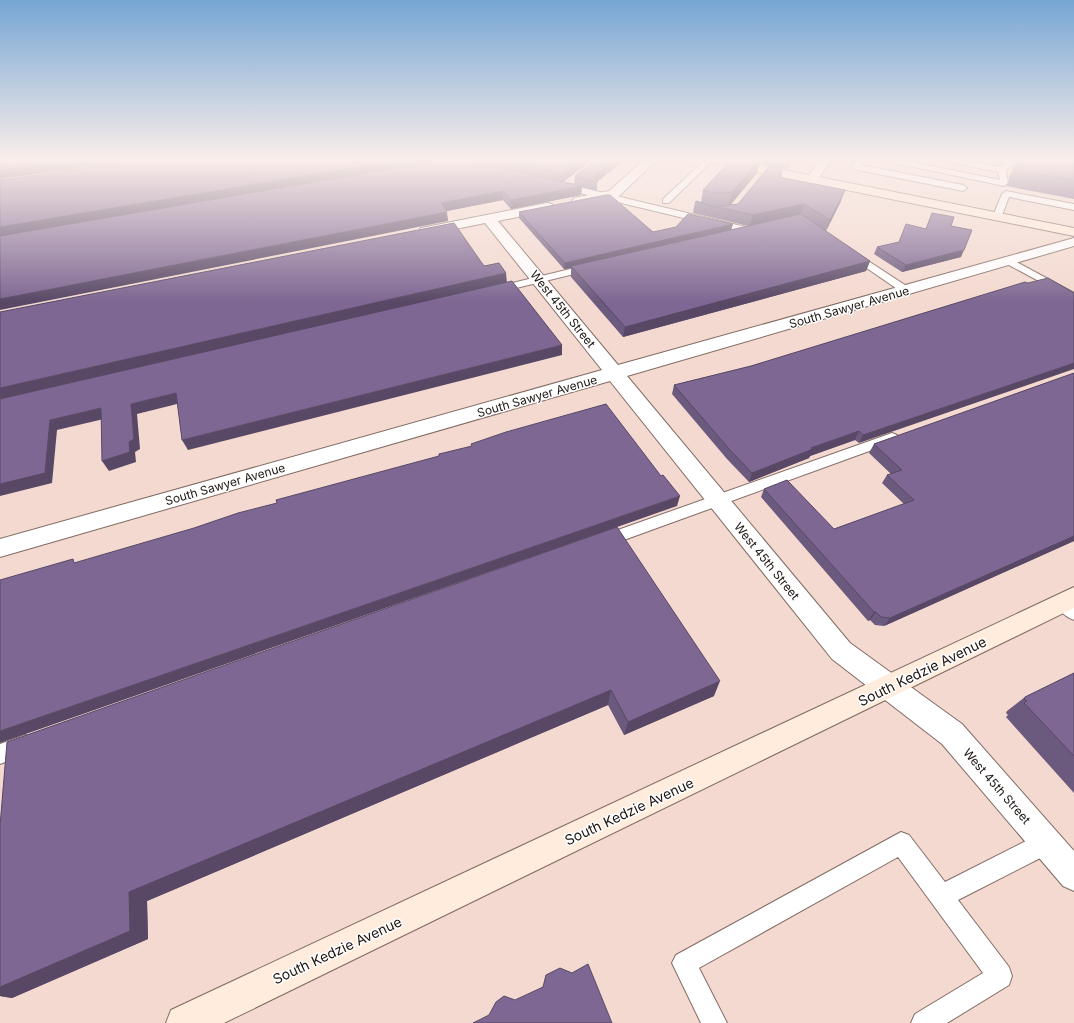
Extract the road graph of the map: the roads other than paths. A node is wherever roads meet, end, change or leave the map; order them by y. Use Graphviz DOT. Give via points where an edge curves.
graph roads {
  1 [pos="548,207"];
  2 [pos="663,207"];
  3 [pos="688,207"];
  4 [pos="951,207"];
  5 [pos="1001,207"];
  6 [pos="718,213"];
  7 [pos="998,216"];
  8 [pos="489,219"];
  9 [pos="764,227"];
  10 [pos="750,230"];
  11 [pos="1074,232"];
  12 [pos="412,234"];
  13 [pos="727,236"];
  14 [pos="1074,242"];
  15 [pos="844,249"];
  16 [pos="1011,262"];
  17 [pos="603,265"];
  18 [pos="539,280"];
  19 [pos="907,291"];
  20 [pos="484,292"];
  21 [pos="1074,297"];
  22 [pos="616,373"];
  23 [pos="909,432"];
  24 [pos="718,500"];
  25 [pos="590,546"];
  26 [pos="0,548"];
  27 [pos="1070,604"];
  28 [pos="889,687"];
  29 [pos="37,741"];
  30 [pos="0,754"];
  31 [pos="1046,842"];
  32 [pos="1074,875"];
  33 [pos="941,896"];
  34 [pos="184,1023"];
  35 [pos="714,1023"];
  36 [pos="924,1023"];
  1 -- 8 [label="street"];
  2 -- 10 [label="lane"];
  3 -- 6 [label="lane"];
  4 -- 7 [label="main road"];
  5 -- 7 [label="lane"];
  7 -- 11 [label="main road"];
  8 -- 12 [label="street"];
  8 -- 18 [label="street, West 45th Street"];
  9 -- 10 [label="lane"];
  10 -- 13 [label="lane"];
  14 -- 16 [label="street, South Sawyer Avenue"];
  15 -- 19 [label="lane"];
  16 -- 19 [label="street, South Sawyer Avenue"];
  16 -- 21 [label="lane"];
  17 -- 18 [label="lane"];
  18 -- 20 [label="lane"];
  18 -- 22 [label="street, West 45th Street"];
  19 -- 22 [label="street, South Sawyer Avenue"];
  22 -- 24 [label="street, West 45th Street"];
  22 -- 26 [label="street, South Sawyer Avenue"];
  23 -- 24 [label="lane"];
  24 -- 25 [label="lane"];
  24 -- 28 [label="street, West 45th Street" via="841,651"];
  27 -- 28 [label="main road, South Kedzie Avenue"];
  28 -- 31 [label="street, West 45th Street" via="952,734"];
  28 -- 34 [label="main road, South Kedzie Avenue"];
  29 -- 30 [label="lane"];
  31 -- 32 [label="street, West 45th Street"];
  31 -- 33 [label="lane"];
  33 -- 35 [label="lane" via="901,843 684,963"];
  33 -- 36 [label="lane" via="1000,976"];
}
